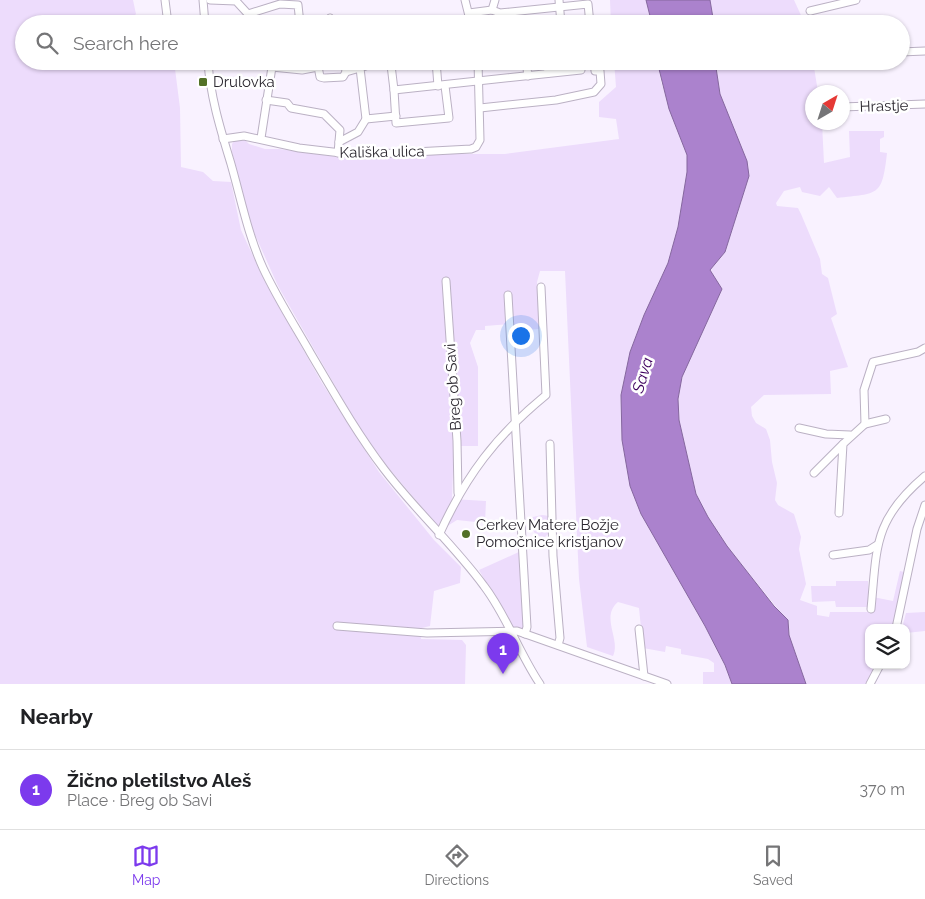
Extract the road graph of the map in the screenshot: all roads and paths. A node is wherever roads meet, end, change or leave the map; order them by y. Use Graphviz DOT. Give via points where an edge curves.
graph roads {
  1 [pos="165,0"];
  2 [pos="203,0"];
  3 [pos="210,0"];
  4 [pos="465,0"];
  5 [pos="495,0"];
  6 [pos="856,0"];
  7 [pos="560,3"];
  8 [pos="492,10"];
  9 [pos="810,11"];
  10 [pos="469,13"];
  11 [pos="167,15"];
  12 [pos="204,15"];
  13 [pos="299,15"];
  14 [pos="589,15"];
  15 [pos="925,51"];
  16 [pos="910,52"];
  17 [pos="210,70"];
  18 [pos="269,70"];
  19 [pos="319,70"];
  20 [pos="351,70"];
  21 [pos="365,70"];
  22 [pos="392,70"];
  23 [pos="438,70"];
  24 [pos="478,70"];
  25 [pos="527,70"];
  26 [pos="581,70"];
  27 [pos="595,70"];
  28 [pos="346,72"];
  29 [pos="566,72"];
  30 [pos="548,73"];
  31 [pos="528,76"];
  32 [pos="479,81"];
  33 [pos="442,86"];
  34 [pos="394,90"];
  35 [pos="266,100"];
  36 [pos="925,104"];
  37 [pos="850,107"];
  38 [pos="480,108"];
  39 [pos="396,116"];
  40 [pos="366,119"];
  41 [pos="261,138"];
  42 [pos="223,139"];
  43 [pos="339,142"];
  44 [pos="338,153"];
  45 [pos="446,280"];
  46 [pos="540,288"];
  47 [pos="508,295"];
  48 [pos="925,348"];
  49 [pos="922,354"];
  50 [pos="886,419"];
  51 [pos="515,420"];
  52 [pos="865,424"];
  53 [pos="799,428"];
  54 [pos="850,435"];
  55 [pos="550,444"];
  56 [pos="843,444"];
  57 [pos="814,473"];
  58 [pos="925,476"];
  59 [pos="458,493"];
  60 [pos="925,505"];
  61 [pos="839,513"];
  62 [pos="439,535"];
  63 [pos="877,545"];
  64 [pos="833,555"];
  65 [pos="871,609"];
  66 [pos="897,624"];
  67 [pos="338,626"];
  68 [pos="639,629"];
  69 [pos="510,632"];
  70 [pos="525,634"];
  71 [pos="558,645"];
  72 [pos="878,669"];
  73 [pos="644,676"];
  74 [pos="539,682"];
  75 [pos="529,684"];
  76 [pos="667,684"];
  77 [pos="870,684"];
  1 -- 11 [label="street"];
  2 -- 12 [label="street"];
  3 -- 13 [label="street" via="236,1 248,14 280,4 298,5"];
  4 -- 10 [label="street"];
  5 -- 8 [label="street"];
  6 -- 9 [label="street"];
  7 -- 8 [label="street" via="500,13"];
  7 -- 14 [label="street" via="588,4"];
  8 -- 10 [label="street"];
  15 -- 16 [label="street"];
  17 -- 42 [label="street"];
  18 -- 35 [label="street"];
  19 -- 28 [label="street" via="320,77 324,78 343,77"];
  20 -- 28 [label="street"];
  21 -- 40 [label="street"];
  22 -- 34 [label="street"];
  23 -- 33 [label="street, Kališka ulica"];
  24 -- 32 [label="street, Kališka ulica"];
  25 -- 31 [label="street"];
  26 -- 29 [label="street"];
  27 -- 38 [label="street" via="600,71 601,84 594,92 556,100"];
  29 -- 30 [label="street"];
  30 -- 31 [label="street"];
  31 -- 32 [label="street"];
  32 -- 33 [label="street"];
  32 -- 38 [label="street, Kališka ulica"];
  33 -- 34 [label="street"];
  33 -- 39 [label="street, Kališka ulica" via="449,118 396,123"];
  34 -- 39 [label="street"];
  35 -- 41 [label="street"];
  35 -- 43 [label="street" via="324,114 340,130"];
  36 -- 37 [label="street, Hrastje"];
  38 -- 44 [label="street, Kališka ulica" via="480,140 471,149 358,155"];
  39 -- 40 [label="street, Kališka ulica"];
  40 -- 43 [label="street" via="358,132"];
  41 -- 42 [label="street, Kališka ulica"];
  41 -- 44 [label="street, Kališka ulica" via="299,148"];
  42 -- 62 [label="street" via="248,230 263,268 370,452"];
  43 -- 44 [label="street"];
  45 -- 59 [label="street, Breg ob Savi"];
  46 -- 51 [label="street, Breg ob Savi" via="546,395"];
  47 -- 51 [label="street"];
  48 -- 49 [label="street"];
  49 -- 52 [label="street" via="872,362 864,390"];
  50 -- 52 [label="street"];
  51 -- 59 [label="street, Breg ob Savi" via="488,450"];
  51 -- 70 [label="street"];
  52 -- 54 [label="street"];
  53 -- 54 [label="street"];
  54 -- 56 [label="street"];
  55 -- 71 [label="street"];
  56 -- 57 [label="street"];
  56 -- 61 [label="street"];
  58 -- 63 [label="street" via="893,508"];
  59 -- 62 [label="street, Breg ob Savi"];
  60 -- 66 [label="street"];
  62 -- 69 [label="street" via="485,586"];
  63 -- 64 [label="street" via="870,550"];
  63 -- 65 [label="street"];
  67 -- 69 [label="street" via="427,632"];
  68 -- 73 [label="street"];
  69 -- 70 [label="street"];
  69 -- 74 [label="street"];
  70 -- 71 [label="street"];
  71 -- 73 [label="street"];
  72 -- 77 [label="street"];
  73 -- 76 [label="street"];
  74 -- 75 [label="street"];
}
